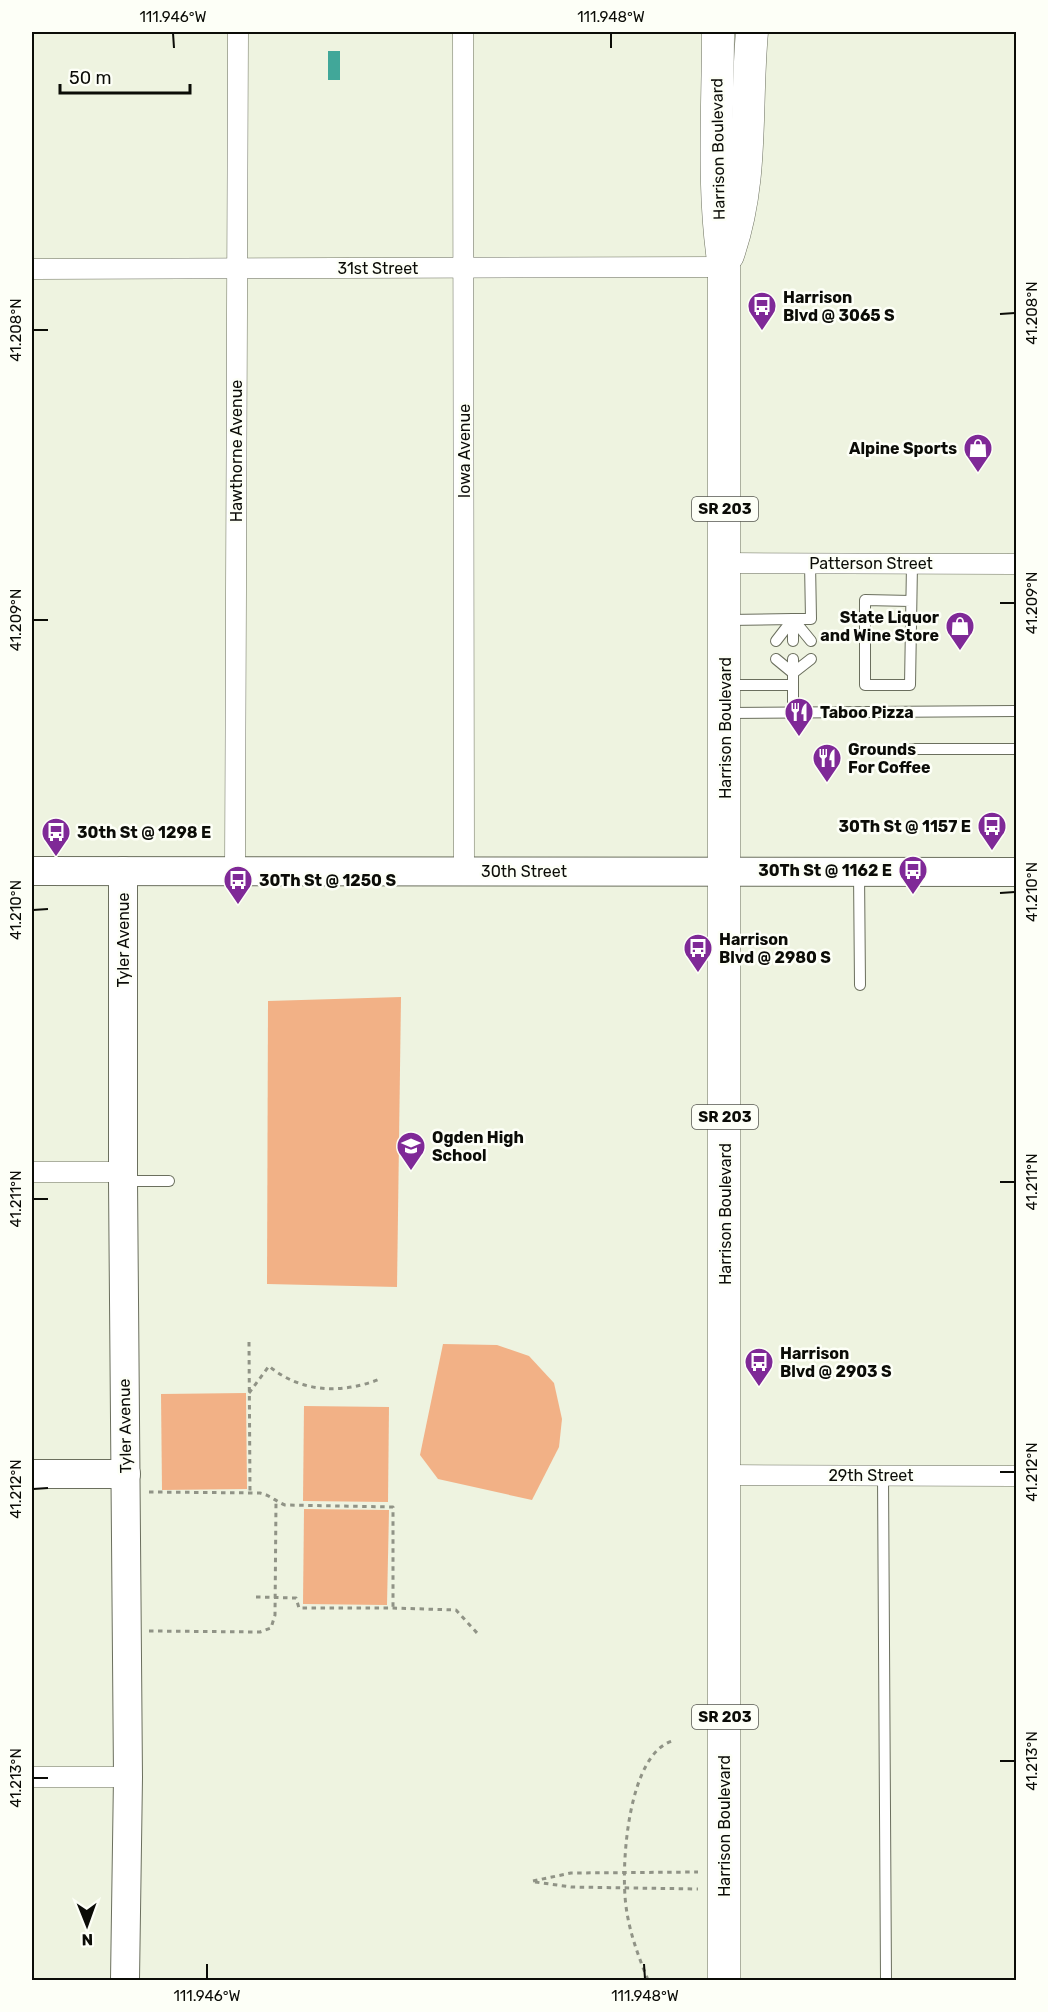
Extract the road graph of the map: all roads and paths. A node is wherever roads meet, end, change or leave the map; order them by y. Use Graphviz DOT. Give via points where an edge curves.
graph roads {
  1 [pos="238,32"];
  2 [pos="463,32"];
  3 [pos="718,32"];
  4 [pos="745,32"];
  5 [pos="752,32"];
  6 [pos="748,70"];
  7 [pos="728,104"];
  8 [pos="718,177"];
  9 [pos="724,267"];
  10 [pos="236,268"];
  11 [pos="463,268"];
  12 [pos="32,269"];
  13 [pos="725,563"];
  14 [pos="810,563"];
  15 [pos="912,564"];
  16 [pos="1017,564"];
  17 [pos="911,601"];
  18 [pos="793,619"];
  19 [pos="725,620"];
  20 [pos="812,640"];
  21 [pos="776,641"];
  22 [pos="793,641"];
  23 [pos="776,659"];
  24 [pos="793,659"];
  25 [pos="811,659"];
  26 [pos="793,673"];
  27 [pos="793,686"];
  28 [pos="725,699"];
  29 [pos="1017,711"];
  30 [pos="793,713"];
  31 [pos="912,749"];
  32 [pos="1017,749"];
  33 [pos="464,870"];
  34 [pos="32,871"];
  35 [pos="123,871"];
  36 [pos="235,871"];
  37 [pos="725,872"];
  38 [pos="859,872"];
  39 [pos="1017,872"];
  40 [pos="860,986"];
  41 [pos="32,1172"];
  42 [pos="123,1177"];
  43 [pos="169,1181"];
  44 [pos="249,1342"];
  45 [pos="380,1379"];
  46 [pos="249,1393"];
  47 [pos="32,1474"];
  48 [pos="126,1474"];
  49 [pos="883,1475"];
  50 [pos="725,1476"];
  51 [pos="1017,1476"];
  52 [pos="149,1492"];
  53 [pos="250,1492"];
  54 [pos="276,1502"];
  55 [pos="256,1597"];
  56 [pos="275,1597"];
  57 [pos="393,1608"];
  58 [pos="149,1631"];
  59 [pos="478,1634"];
  60 [pos="672,1741"];
  61 [pos="32,1777"];
  62 [pos="128,1777"];
  63 [pos="624,1872"];
  64 [pos="698,1872"];
  65 [pos="624,1888"];
  66 [pos="698,1889"];
  67 [pos="125,1980"];
  68 [pos="648,1980"];
  69 [pos="724,1980"];
  70 [pos="886,1980"];
  1 -- 10 [label="street, Hawthorne Avenue"];
  2 -- 11 [label="street, Iowa Avenue"];
  3 -- 8 [label="main road, Harrison Boulevard / SR 203"];
  4 -- 6 [label="lane"];
  5 -- 6 [label="main road, Harrison Boulevard / SR 203"];
  6 -- 9 [label="main road, Harrison Boulevard / SR 203" via="745,183"];
  7 -- 8 [label="lane"];
  8 -- 9 [label="main road, Harrison Boulevard / SR 203"];
  9 -- 11 [label="street, 31st Street"];
  9 -- 13 [label="main road, Harrison Boulevard / SR 203"];
  10 -- 11 [label="street, 31st Street"];
  10 -- 12 [label="street, 31st Street"];
  10 -- 36 [label="street, Hawthorne Avenue"];
  11 -- 33 [label="street, Iowa Avenue"];
  13 -- 14 [label="street, Patterson Street"];
  13 -- 19 [label="main road, Harrison Boulevard / SR 203"];
  14 -- 15 [label="street, Patterson Street"];
  14 -- 18 [label="lane" via="811,619"];
  15 -- 16 [label="street, Patterson Street"];
  15 -- 17 [label="lane"];
  17 -- 17 [label="lane" via="910,686 864,685 865,600"];
  18 -- 19 [label="lane"];
  18 -- 20 [label="lane"];
  18 -- 21 [label="lane"];
  18 -- 22 [label="lane"];
  19 -- 28 [label="main road, Harrison Boulevard / SR 203"];
  23 -- 26 [label="lane"];
  24 -- 26 [label="lane"];
  25 -- 26 [label="lane"];
  26 -- 27 [label="lane"];
  27 -- 28 [label="lane"];
  27 -- 30 [label="lane"];
  28 -- 30 [label="lane"];
  28 -- 37 [label="main road, Harrison Boulevard / SR 203"];
  29 -- 30 [label="lane"];
  31 -- 32 [label="lane"];
  33 -- 36 [label="street, 30th Street"];
  33 -- 37 [label="street, 30th Street"];
  34 -- 35 [label="street, 30th Street"];
  35 -- 36 [label="street, 30th Street"];
  35 -- 42 [label="street, Tyler Avenue"];
  37 -- 38 [label="street, 30th Street"];
  37 -- 50 [label="main road, Harrison Boulevard / SR 203"];
  38 -- 39 [label="street, 30th Street"];
  38 -- 40 [label="lane"];
  41 -- 42 [label="street"];
  42 -- 43 [label="lane"];
  42 -- 48 [label="street, Tyler Avenue"];
  44 -- 46 [label="path"];
  45 -- 46 [label="path" via="340,1390 320,1389 300,1384 269,1366"];
  46 -- 53 [label="path"];
  47 -- 48 [label="street"];
  48 -- 62 [label="street, Tyler Avenue"];
  49 -- 50 [label="street, 29th Street"];
  49 -- 51 [label="street, 29th Street"];
  49 -- 70 [label="lane"];
  50 -- 69 [label="main road, Harrison Boulevard / SR 203"];
  52 -- 53 [label="path"];
  53 -- 54 [label="path" via="271,1495"];
  54 -- 56 [label="path"];
  54 -- 57 [label="path" via="393,1507"];
  55 -- 56 [label="path"];
  56 -- 57 [label="path" via="296,1598 299,1608"];
  56 -- 58 [label="path" via="271,1628 260,1632"];
  57 -- 59 [label="path" via="456,1610"];
  60 -- 63 [label="path" via="649,1758 635,1791"];
  61 -- 62 [label="street"];
  62 -- 67 [label="street, Tyler Avenue"];
  63 -- 64 [label="path"];
  63 -- 65 [label="path"];
  63 -- 65 [label="path" via="572,1873 533,1881"];
  65 -- 66 [label="path"];
  65 -- 68 [label="path" via="632,1942"];
}
